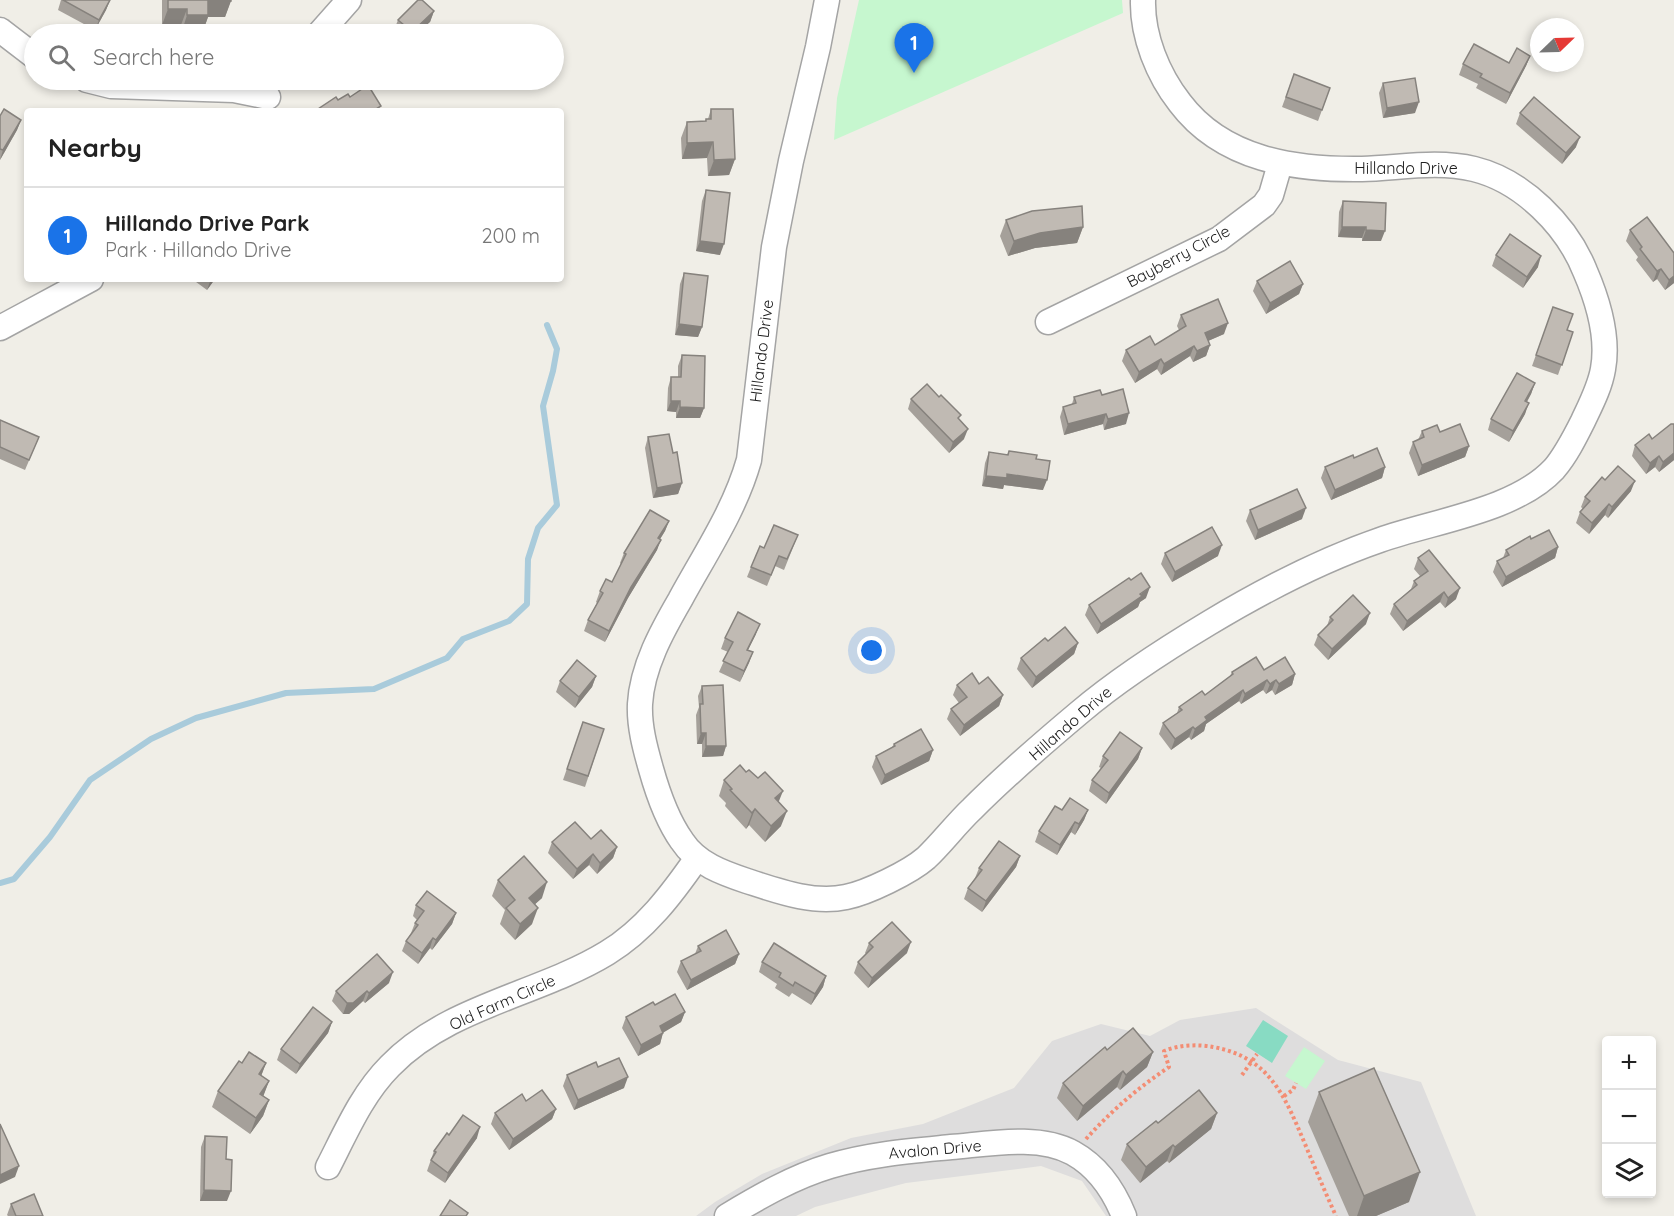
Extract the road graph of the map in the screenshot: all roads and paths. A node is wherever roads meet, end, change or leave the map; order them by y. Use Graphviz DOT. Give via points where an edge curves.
graph roads {
  1 [pos="349,0"];
  2 [pos="827,0"];
  3 [pos="1143,0"];
  4 [pos="328,24"];
  5 [pos="0,30"];
  6 [pos="24,48"];
  7 [pos="234,90"];
  8 [pos="269,96"];
  9 [pos="1280,164"];
  10 [pos="85,282"];
  11 [pos="1048,322"];
  12 [pos="0,328"];
  13 [pos="697,858"];
  14 [pos="1257,1054"];
  15 [pos="1252,1061"];
  16 [pos="1242,1075"];
  17 [pos="1296,1083"];
  18 [pos="1284,1096"];
  19 [pos="1079,1142"];
  20 [pos="328,1167"];
  21 [pos="727,1216"];
  22 [pos="1125,1216"];
  23 [pos="1336,1216"];
  1 -- 4 [label="street"];
  2 -- 13 [label="street, Hillando Drive" via="774,247 749,460 732,507 670,617 643,684 642,738 659,799 682,841"];
  3 -- 9 [label="street, Hillando Drive" via="1152,51 1167,86 1188,114 1217,139"];
  5 -- 6 [label="street"];
  7 -- 8 [label="street"];
  9 -- 11 [label="street, Bayberry Circle" via="1264,205 1219,239"];
  9 -- 13 [label="street, Hillando Drive" via="1360,169 1432,164 1469,167 1514,188 1559,225 1578,254 1594,292 1605,353 1599,386 1557,466 1539,482 1497,505 1380,540 1308,568 1176,643 1080,711 972,808 922,862 873,888 848,897 802,897 731,876"];
  10 -- 12 [label="street"];
  13 -- 20 [label="street, Old Farm Circle" via="658,911 608,953 460,1018 424,1038 389,1066 359,1107"];
  14 -- 15 [label="path"];
  15 -- 16 [label="path"];
  15 -- 18 [label="path"];
  15 -- 19 [label="path" via="1202,1045 1164,1051 1169,1067"];
  17 -- 18 [label="path"];
  18 -- 23 [label="path"];
  21 -- 22 [label="street, Avalon Drive" via="760,1196 828,1167 879,1154 1012,1142 1038,1143 1072,1152 1106,1182"];
}
